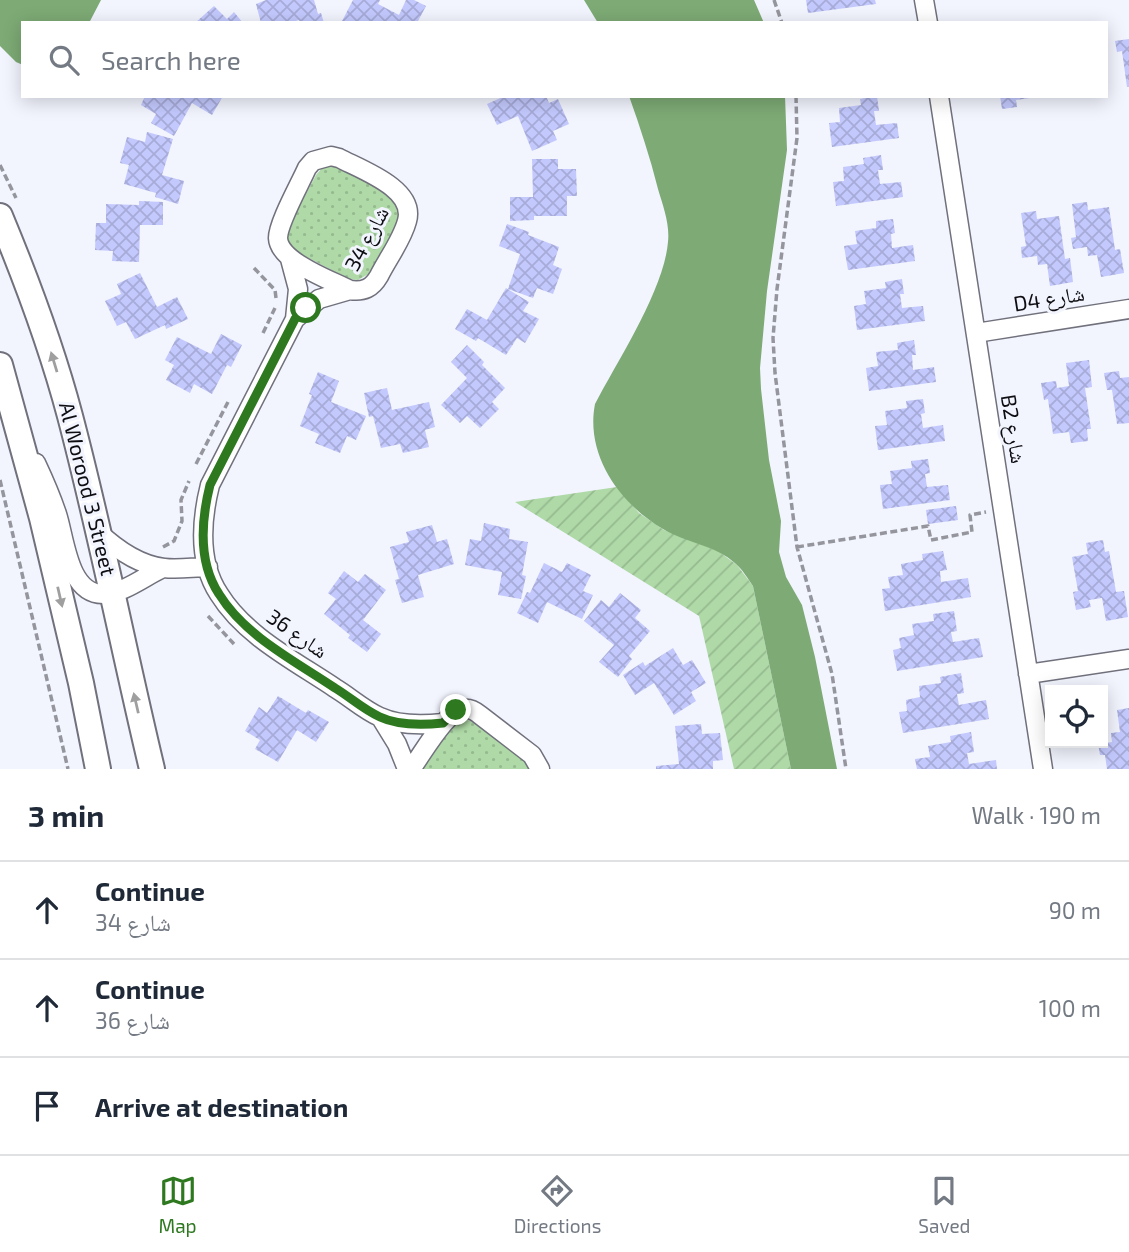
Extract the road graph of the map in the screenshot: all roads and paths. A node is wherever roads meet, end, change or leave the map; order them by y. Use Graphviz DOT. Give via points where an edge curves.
graph roads {
  1 [pos="774,0"];
  2 [pos="924,0"];
  3 [pos="781,21"];
  4 [pos="928,21"];
  5 [pos="796,98"];
  6 [pos="939,98"];
  7 [pos="0,165"];
  8 [pos="9,209"];
  9 [pos="290,259"];
  10 [pos="254,268"];
  11 [pos="350,290"];
  12 [pos="1129,309"];
  13 [pos="295,319"];
  14 [pos="976,333"];
  15 [pos="261,338"];
  16 [pos="0,365"];
  17 [pos="231,395"];
  18 [pos="21,436"];
  19 [pos="0,480"];
  20 [pos="1003,509"];
  21 [pos="97,531"];
  22 [pos="797,547"];
  23 [pos="158,549"];
  24 [pos="208,567"];
  25 [pos="163,568"];
  26 [pos="114,593"];
  27 [pos="1129,659"];
  28 [pos="1028,674"];
  29 [pos="381,718"];
  30 [pos="443,723"];
  31 [pos="68,769"];
  32 [pos="98,769"];
  33 [pos="152,769"];
  34 [pos="409,769"];
  35 [pos="540,769"];
  36 [pos="846,769"];
  37 [pos="1043,769"];
  1 -- 3 [label="path"];
  2 -- 4 [label="street"];
  5 -- 22 [label="path" via="797,138 773,338 783,456"];
  6 -- 14 [label="street, B2 شارع"];
  7 -- 8 [label="path"];
  21 -- 8 [label="street, Al Worood 3 Street, one-way" via="70,416"];
  9 -- 11 [label="street, شارع 34"];
  9 -- 11 [label="street, شارع 34" via="278,237 307,168 321,157 339,158 395,188 408,213 374,283"];
  9 -- 13 [label="street, شارع 34" via="298,289"];
  10 -- 15 [label="path" via="275,290 276,306"];
  11 -- 13 [label="street, شارع 34" via="319,299"];
  12 -- 14 [label="street, D4 شارع"];
  13 -- 24 [label="street, شارع 34" via="210,485 202,540"];
  14 -- 20 [label="street, B2 شارع"];
  16 -- 18 [label="street"];
  17 -- 23 [label="path" via="181,500 182,521 174,541"];
  18 -- 26 [label="street" via="51,495 76,576 92,592"];
  18 -- 32 [label="street, one-way"];
  19 -- 31 [label="path"];
  20 -- 22 [label="path" via="970,515 972,532 931,540 928,526"];
  20 -- 28 [label="street, B2 شارع"];
  21 -- 25 [label="street" via="121,551"];
  21 -- 26 [label="street, Al Worood 3 Street"];
  22 -- 36 [label="path" via="832,674"];
  24 -- 25 [label="street"];
  24 -- 29 [label="street, شارع 36" via="218,593 254,633"];
  25 -- 26 [label="street"];
  33 -- 26 [label="street, Al Worood 3 Street, one-way"];
  27 -- 28 [label="street"];
  28 -- 37 [label="street, B2 شارع"];
  29 -- 30 [label="street, شارع 36"];
  29 -- 34 [label="street, شارع 36"];
  30 -- 34 [label="street, شارع 36"];
  30 -- 35 [label="street, شارع 36" via="456,710 472,710 532,755"];
}
